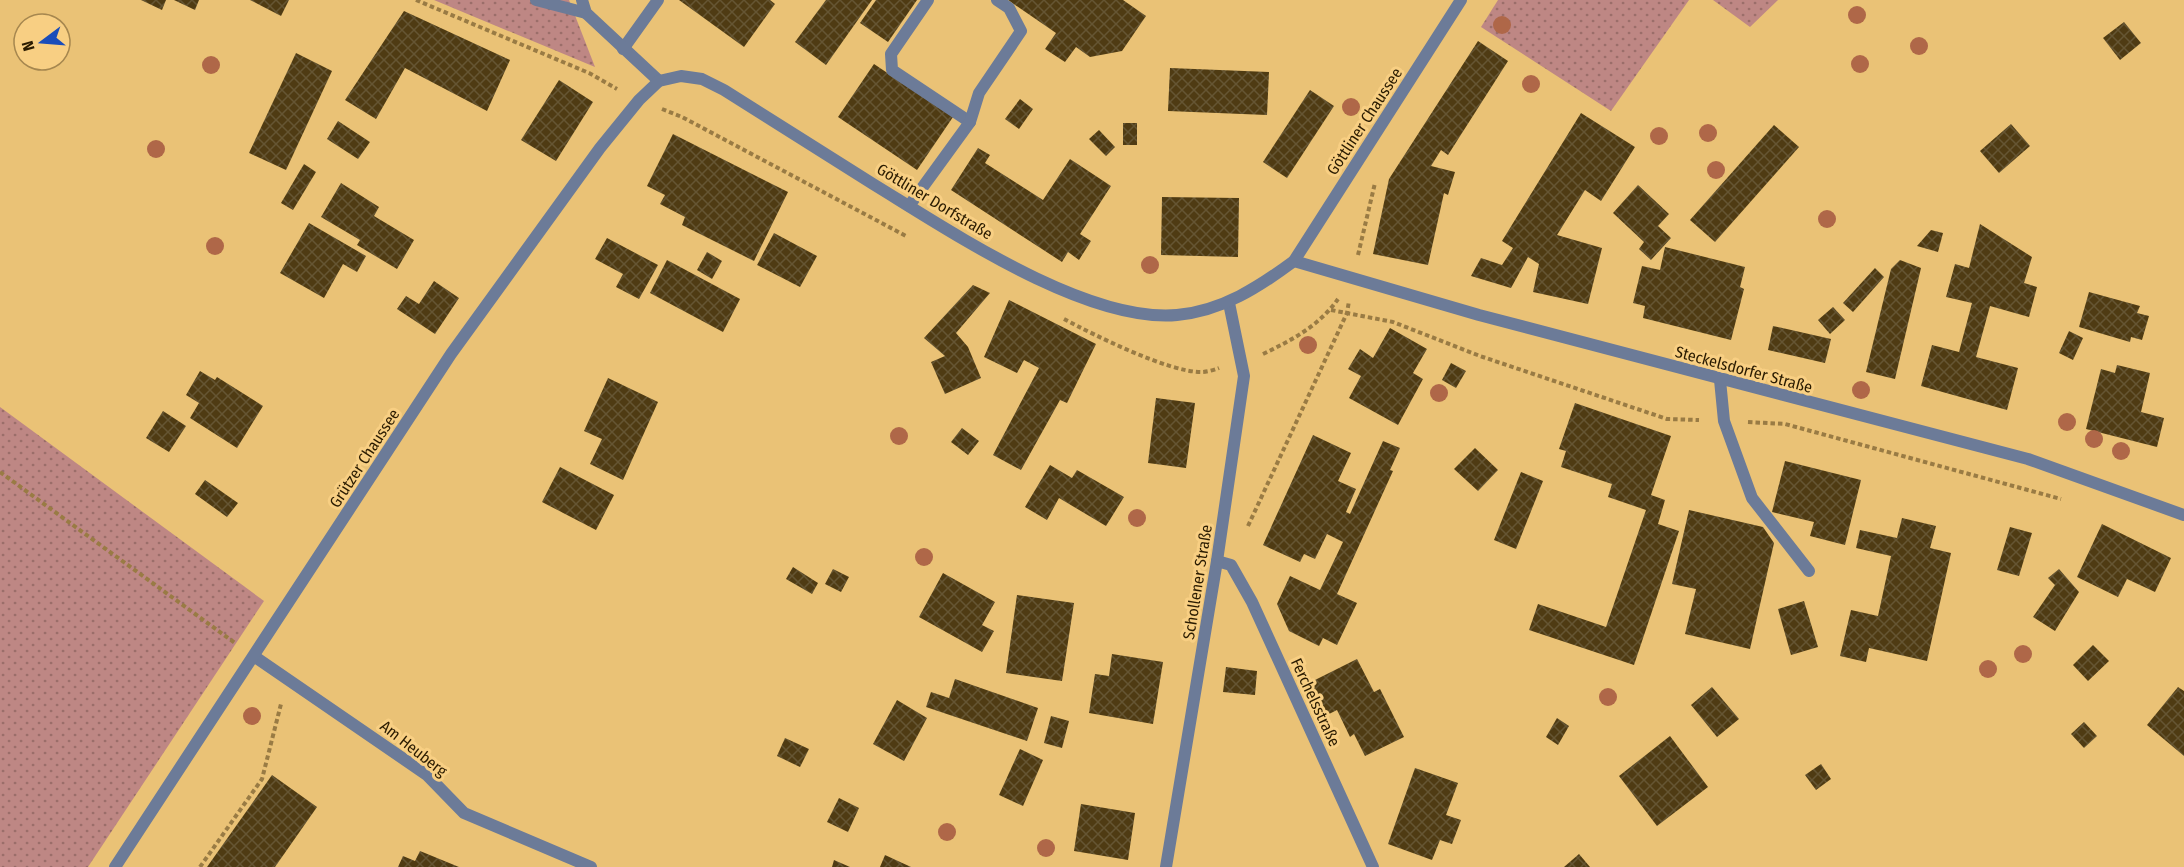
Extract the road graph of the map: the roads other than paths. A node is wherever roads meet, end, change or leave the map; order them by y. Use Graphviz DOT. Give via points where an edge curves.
graph roads {
  1 [pos="536,0"];
  2 [pos="582,0"];
  3 [pos="658,0"];
  4 [pos="928,0"];
  5 [pos="997,0"];
  6 [pos="1461,0"];
  7 [pos="586,13"];
  8 [pos="623,49"];
  9 [pos="659,81"];
  10 [pos="970,122"];
  11 [pos="909,206"];
  12 [pos="1294,261"];
  13 [pos="1229,303"];
  14 [pos="1720,380"];
  15 [pos="2184,515"];
  16 [pos="1217,561"];
  17 [pos="1809,571"];
  18 [pos="255,657"];
  19 [pos="115,867"];
  20 [pos="591,867"];
  21 [pos="1166,867"];
  22 [pos="1373,867"];
  1 -- 7 [label="street"];
  2 -- 7 [label="street"];
  3 -- 8 [label="street"];
  4 -- 10 [label="street" via="891,54 892,70"];
  5 -- 10 [label="street" via="1008,8 1022,31 979,93"];
  6 -- 12 [label="street, Göttliner Chaussee"];
  7 -- 8 [label="street"];
  8 -- 9 [label="street"];
  9 -- 11 [label="street, Göttliner Dorfstraße" via="681,76 702,79"];
  9 -- 18 [label="street, Grützer Chaussee" via="600,148 452,354"];
  10 -- 11 [label="street"];
  11 -- 13 [label="street, Göttliner Dorfstraße" via="1013,267 1096,303 1134,313 1177,315"];
  12 -- 13 [label="street, Göttliner Dorfstraße"];
  12 -- 14 [label="street, Steckelsdorfer Straße"];
  13 -- 16 [label="street, Schollener Straße" via="1244,376"];
  14 -- 15 [label="street, Steckelsdorfer Straße" via="2028,459"];
  14 -- 17 [label="street" via="1724,421 1752,498"];
  16 -- 21 [label="street, Schollener Straße"];
  16 -- 22 [label="street, Ferchelsstraße" via="1231,565 1252,602"];
  18 -- 19 [label="street, Grützer Chaussee"];
  18 -- 20 [label="street, Am Heuberg" via="427,775 464,813"];
}
